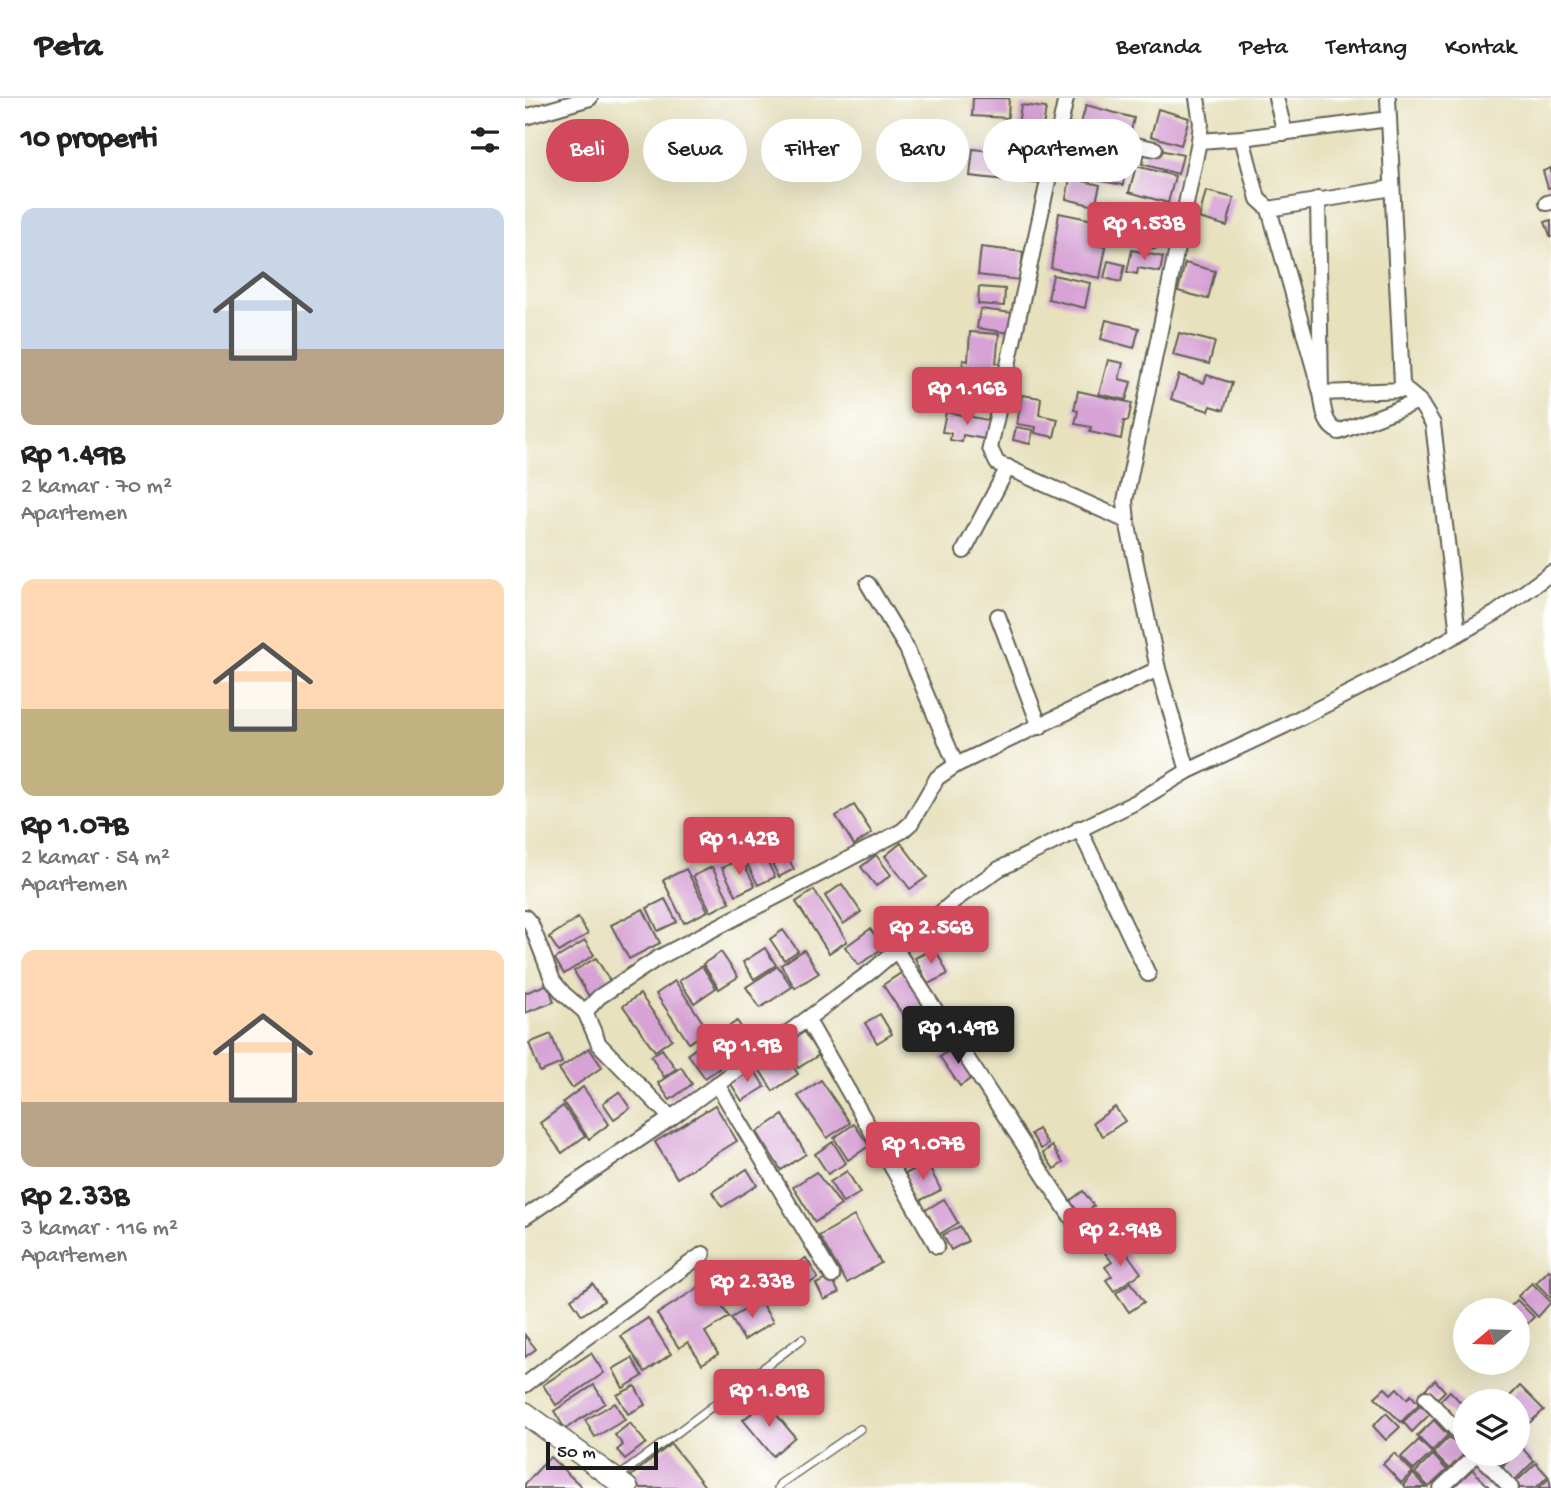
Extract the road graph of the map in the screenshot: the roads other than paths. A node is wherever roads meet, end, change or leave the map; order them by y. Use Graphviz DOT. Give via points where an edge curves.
graph roads {
  1 [pos="590,98"];
  2 [pos="1066,98"];
  3 [pos="1197,98"];
  4 [pos="1276,98"];
  5 [pos="1388,98"];
  6 [pos="525,117"];
  7 [pos="1062,119"];
  8 [pos="1389,119"];
  9 [pos="1285,133"];
  10 [pos="1242,138"];
  11 [pos="1199,141"];
  12 [pos="1142,146"];
  13 [pos="1155,149"];
  14 [pos="1048,182"];
  15 [pos="1392,188"];
  16 [pos="1318,199"];
  17 [pos="1269,209"];
  18 [pos="1406,390"];
  19 [pos="1321,393"];
  20 [pos="1419,401"];
  21 [pos="1008,467"];
  22 [pos="1126,522"];
  23 [pos="964,551"];
  24 [pos="1551,573"];
  25 [pos="868,584"];
  26 [pos="998,616"];
  27 [pos="1458,634"];
  28 [pos="1159,669"];
  29 [pos="1041,727"];
  30 [pos="956,765"];
  31 [pos="1188,771"];
  32 [pos="1079,828"];
  33 [pos="525,917"];
  34 [pos="896,950"];
  35 [pos="1148,974"];
  36 [pos="585,1012"];
  37 [pos="807,1019"];
  38 [pos="717,1084"];
  39 [pos="671,1118"];
  40 [pos="525,1217"];
  41 [pos="1085,1238"];
  42 [pos="937,1245"];
  43 [pos="703,1254"];
  44 [pos="832,1276"];
  45 [pos="802,1339"];
  46 [pos="525,1385"];
  47 [pos="1426,1398"];
  48 [pos="525,1413"];
  49 [pos="1453,1426"];
  50 [pos="860,1429"];
  51 [pos="1465,1466"];
  52 [pos="1490,1466"];
  53 [pos="621,1484"];
  54 [pos="778,1488"];
  55 [pos="1441,1488"];
  56 [pos="1511,1488"];
  1 -- 6 [label="street"];
  2 -- 7 [label="street"];
  3 -- 11 [label="street"];
  4 -- 9 [label="street"];
  5 -- 8 [label="street"];
  8 -- 9 [label="street"];
  8 -- 15 [label="street"];
  9 -- 10 [label="street"];
  10 -- 11 [label="street"];
  10 -- 17 [label="street" via="1258,199"];
  11 -- 22 [label="street" via="1125,501"];
  12 -- 13 [label="street"];
  14 -- 21 [label="street" via="991,439 994,459"];
  15 -- 16 [label="street"];
  15 -- 18 [label="street" via="1401,373"];
  16 -- 17 [label="street"];
  16 -- 19 [label="street"];
  17 -- 19 [label="street"];
  18 -- 19 [label="street"];
  18 -- 20 [label="street"];
  19 -- 20 [label="street" via="1326,420 1339,432"];
  20 -- 27 [label="street" via="1433,424"];
  21 -- 22 [label="street"];
  21 -- 23 [label="street"];
  22 -- 28 [label="street"];
  24 -- 27 [label="street"];
  25 -- 30 [label="street" via="907,649"];
  26 -- 29 [label="street"];
  27 -- 31 [label="street"];
  28 -- 29 [label="street"];
  28 -- 31 [label="street"];
  29 -- 30 [label="street"];
  30 -- 36 [label="street" via="937,778 911,824 902,831 658,958 599,997"];
  31 -- 32 [label="street"];
  32 -- 34 [label="street" via="999,869"];
  32 -- 35 [label="street"];
  33 -- 36 [label="street" via="553,981"];
  34 -- 37 [label="street"];
  34 -- 41 [label="street"];
  36 -- 39 [label="street" via="599,1044"];
  37 -- 38 [label="street"];
  37 -- 42 [label="street"];
  38 -- 39 [label="street"];
  38 -- 44 [label="street"];
  39 -- 40 [label="street"];
  43 -- 46 [label="street"];
  45 -- 53 [label="lane"];
  47 -- 49 [label="street"];
  48 -- 53 [label="street"];
  50 -- 54 [label="lane"];
  51 -- 55 [label="street"];
  52 -- 56 [label="street"];
}
